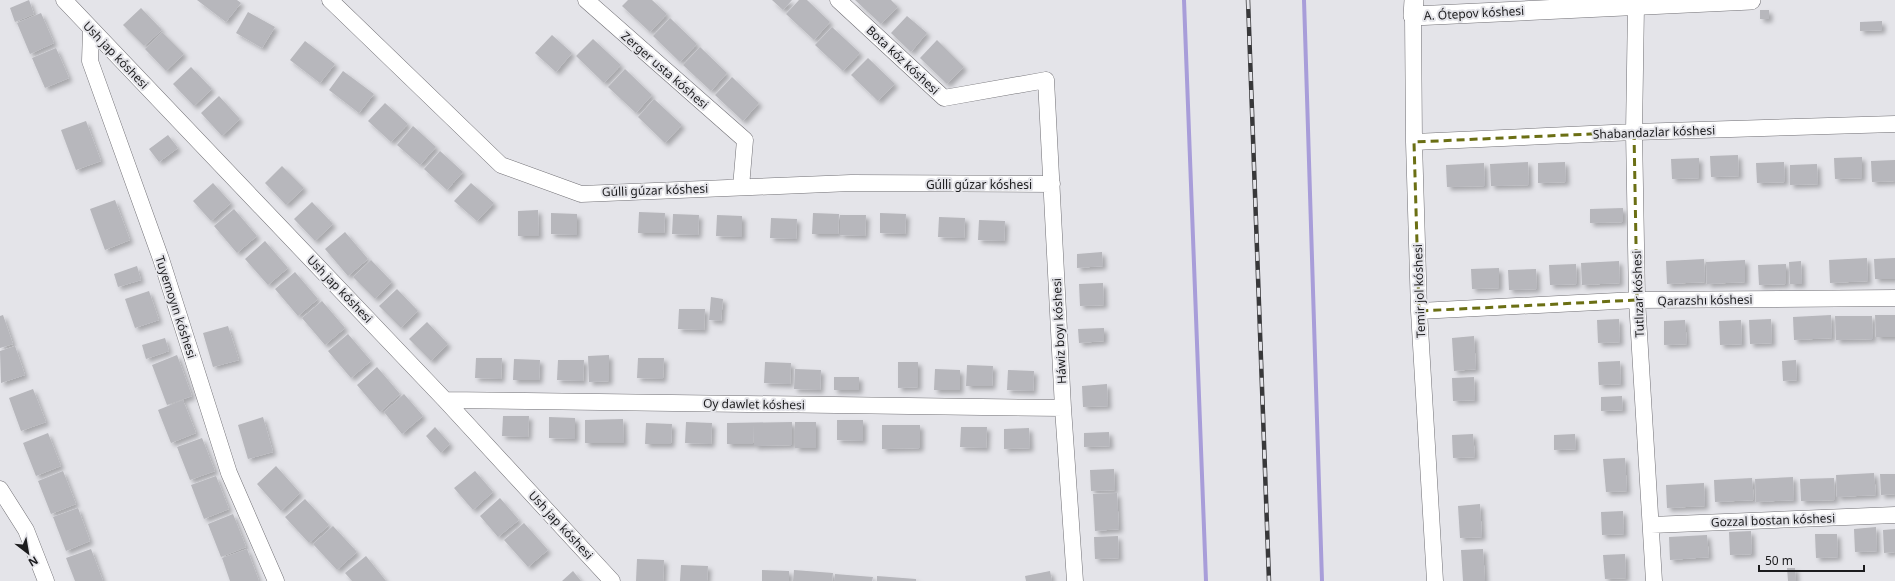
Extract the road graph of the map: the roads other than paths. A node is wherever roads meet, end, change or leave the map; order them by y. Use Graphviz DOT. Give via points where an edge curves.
graph roads {
  1 [pos="64,0"];
  2 [pos="330,0"];
  3 [pos="586,0"];
  4 [pos="838,0"];
  5 [pos="1751,0"];
  6 [pos="1636,6"];
  7 [pos="1413,8"];
  8 [pos="91,30"];
  9 [pos="1046,80"];
  10 [pos="1895,124"];
  11 [pos="1634,132"];
  12 [pos="1414,142"];
  13 [pos="1052,184"];
  14 [pos="741,187"];
  15 [pos="1895,298"];
  16 [pos="1638,300"];
  17 [pos="1419,311"];
  18 [pos="445,400"];
  19 [pos="1063,408"];
  20 [pos="0,488"];
  21 [pos="1895,515"];
  22 [pos="1652,525"];
  23 [pos="46,581"];
  24 [pos="276,581"];
  25 [pos="612,581"];
  26 [pos="1075,581"];
  27 [pos="1435,581"];
  28 [pos="1654,581"];
  1 -- 8 [label="street, Ush jap kóshesi"];
  2 -- 14 [label="street, Gúlli gúzar kóshesi" via="501,165 581,194"];
  3 -- 14 [label="street, Zerger usta kóshesi" via="745,140"];
  4 -- 9 [label="street, Bota kóz kóshesi" via="944,98"];
  5 -- 6 [label="street, A. Ótepov kóshesi"];
  6 -- 7 [label="street, A. Ótepov kóshesi"];
  6 -- 11 [label="street, Tutlızar kóshesi"];
  7 -- 12 [label="street, Temir jol kóshesi"];
  8 -- 18 [label="street, Ush jap kóshesi"];
  8 -- 24 [label="street, Tuyemoyın kóshesi" via="90,61 161,259 229,473"];
  9 -- 13 [label="street, Háwiz boyı kóshesi"];
  10 -- 11 [label="street, Shabandazlar kóshesi"];
  11 -- 12 [label="street, Shabandazlar kóshesi"];
  11 -- 16 [label="street, Tutlızar kóshesi"];
  12 -- 17 [label="street, Temir jol kóshesi"];
  13 -- 14 [label="street, Gúlli gúzar kóshesi" via="851,183"];
  13 -- 19 [label="street, Háwiz boyı kóshesi"];
  15 -- 16 [label="street, Qarazshı kóshesi"];
  16 -- 17 [label="street, Qarazshı kóshesi"];
  16 -- 22 [label="street, Tutlızar kóshesi"];
  17 -- 27 [label="street, Temir jol kóshesi"];
  18 -- 19 [label="street, Oy dawlet kóshesi"];
  18 -- 25 [label="street, Ush jap kóshesi"];
  19 -- 26 [label="street, Háwiz boyı kóshesi"];
  20 -- 23 [label="street" via="26,530"];
  21 -- 22 [label="street, Gozzal bostan kóshesi"];
  22 -- 28 [label="street, Tutlızar kóshesi"];
}
